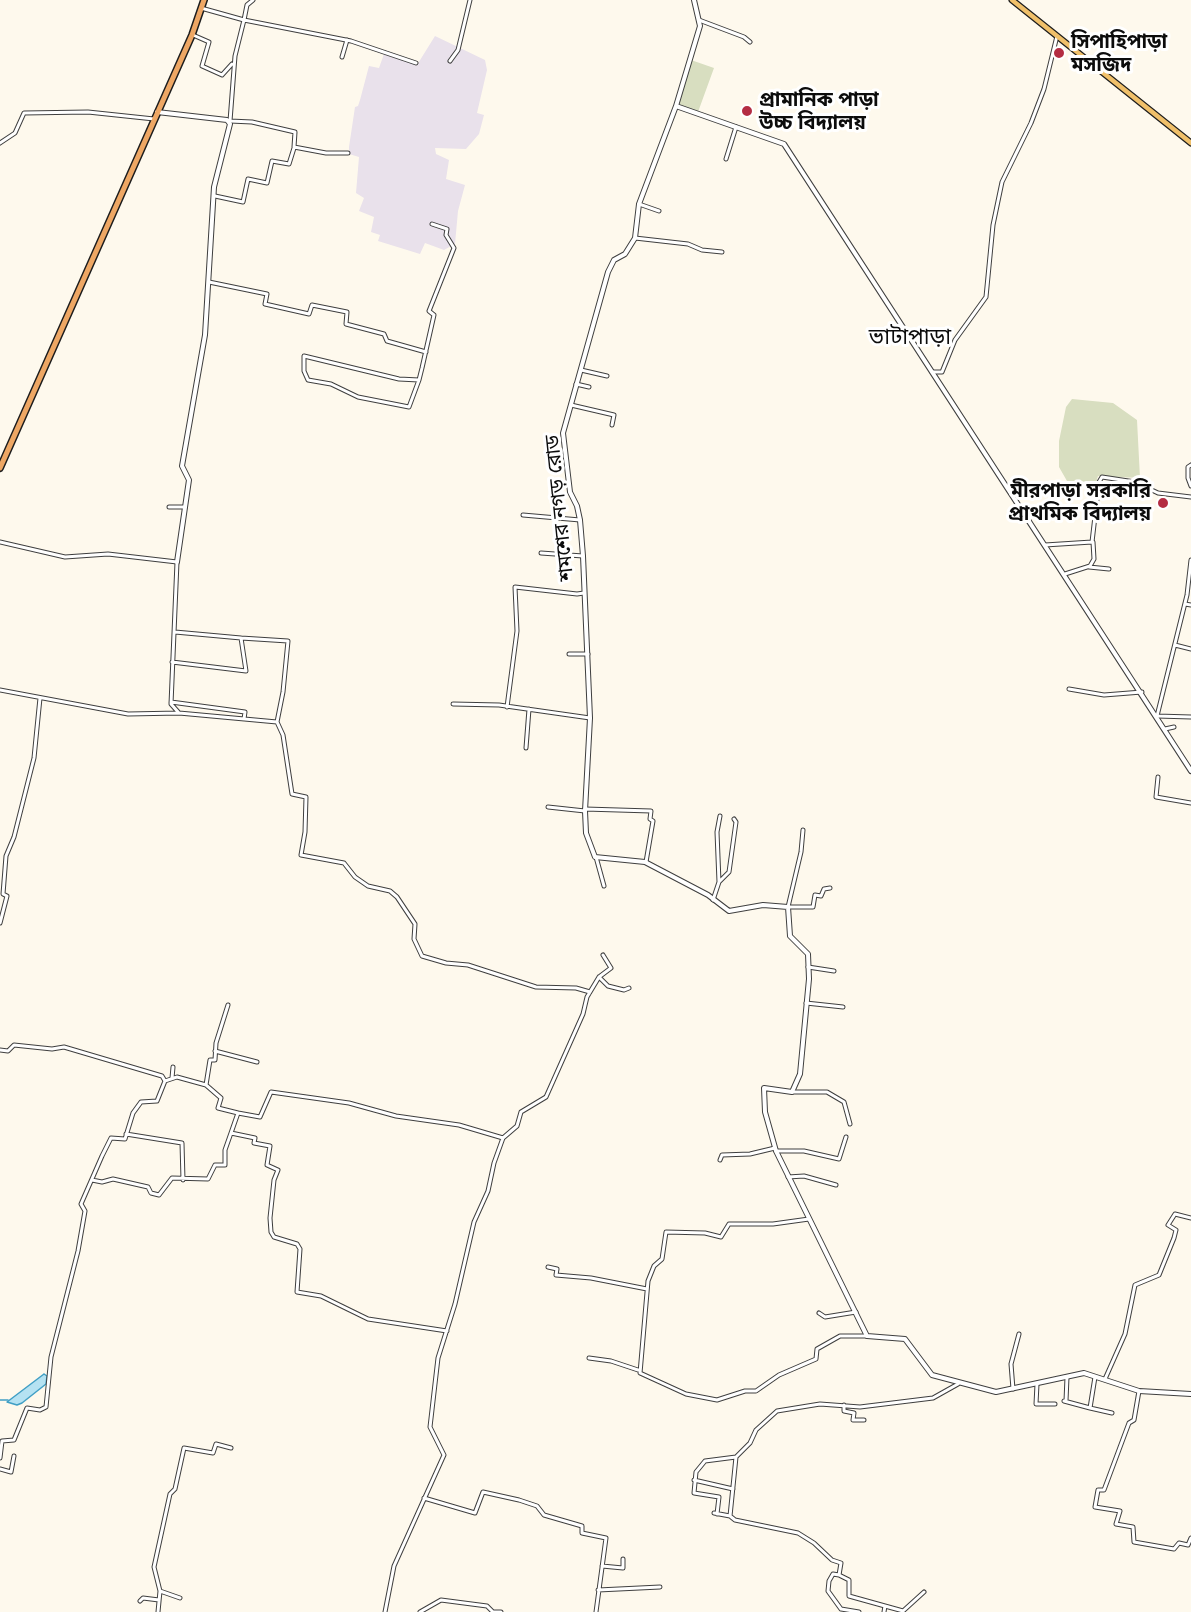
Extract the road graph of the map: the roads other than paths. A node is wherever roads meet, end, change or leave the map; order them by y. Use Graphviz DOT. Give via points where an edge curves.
graph roads {
  1 [pos="204,0"];
  2 [pos="253,0"];
  3 [pos="470,0"];
  4 [pos="694,0"];
  5 [pos="1012,0"];
  6 [pos="201,8"];
  7 [pos="244,20"];
  8 [pos="699,20"];
  9 [pos="1057,34"];
  10 [pos="192,35"];
  11 [pos="347,40"];
  12 [pos="750,42"];
  13 [pos="342,57"];
  14 [pos="450,61"];
  15 [pos="416,63"];
  16 [pos="232,64"];
  17 [pos="676,106"];
  18 [pos="157,112"];
  19 [pos="154,119"];
  20 [pos="230,121"];
  21 [pos="738,126"];
  22 [pos="0,143"];
  23 [pos="1191,143"];
  24 [pos="294,147"];
  25 [pos="348,153"];
  26 [pos="726,159"];
  27 [pos="215,196"];
  28 [pos="639,204"];
  29 [pos="660,211"];
  30 [pos="432,224"];
  31 [pos="635,238"];
  32 [pos="722,252"];
  33 [pos="209,282"];
  34 [pos="426,352"];
  35 [pos="579,370"];
  36 [pos="930,371"];
  37 [pos="607,376"];
  38 [pos="418,380"];
  39 [pos="576,384"];
  40 [pos="589,387"];
  41 [pos="571,405"];
  42 [pos="612,425"];
  43 [pos="1191,465"];
  44 [pos="0,468"];
  45 [pos="1191,486"];
  46 [pos="1191,497"];
  47 [pos="169,507"];
  48 [pos="185,507"];
  49 [pos="523,515"];
  50 [pos="580,520"];
  51 [pos="1092,540"];
  52 [pos="0,542"];
  53 [pos="1045,544"];
  54 [pos="541,553"];
  55 [pos="583,556"];
  56 [pos="1191,560"];
  57 [pos="177,562"];
  58 [pos="1089,567"];
  59 [pos="1108,569"];
  60 [pos="1065,574"];
  61 [pos="584,593"];
  62 [pos="1185,604"];
  63 [pos="1191,605"];
  64 [pos="174,632"];
  65 [pos="241,638"];
  66 [pos="1175,645"];
  67 [pos="1191,649"];
  68 [pos="569,654"];
  69 [pos="588,654"];
  70 [pos="172,662"];
  71 [pos="1070,689"];
  72 [pos="0,690"];
  73 [pos="1142,692"];
  74 [pos="40,698"];
  75 [pos="171,702"];
  76 [pos="453,704"];
  77 [pos="507,707"];
  78 [pos="529,709"];
  79 [pos="178,713"];
  80 [pos="1157,716"];
  81 [pos="1191,717"];
  82 [pos="590,718"];
  83 [pos="244,720"];
  84 [pos="277,722"];
  85 [pos="1174,727"];
  86 [pos="1165,729"];
  87 [pos="526,748"];
  88 [pos="1191,771"];
  89 [pos="1158,777"];
  90 [pos="1191,803"];
  91 [pos="548,807"];
  92 [pos="585,810"];
  93 [pos="720,816"];
  94 [pos="734,819"];
  95 [pos="803,830"];
  96 [pos="595,857"];
  97 [pos="646,862"];
  98 [pos="718,882"];
  99 [pos="604,886"];
  100 [pos="830,888"];
  101 [pos="713,900"];
  102 [pos="788,907"];
  103 [pos="0,923"];
  104 [pos="603,955"];
  105 [pos="808,967"];
  106 [pos="834,971"];
  107 [pos="598,977"];
  108 [pos="629,988"];
  109 [pos="590,992"];
  110 [pos="806,1003"];
  111 [pos="228,1005"];
  112 [pos="843,1007"];
  113 [pos="0,1050"];
  114 [pos="215,1051"];
  115 [pos="257,1062"];
  116 [pos="173,1067"];
  117 [pos="172,1078"];
  118 [pos="165,1081"];
  119 [pos="207,1085"];
  120 [pos="792,1092"];
  121 [pos="238,1113"];
  122 [pos="849,1124"];
  123 [pos="231,1132"];
  124 [pos="126,1134"];
  125 [pos="846,1137"];
  126 [pos="503,1138"];
  127 [pos="775,1149"];
  128 [pos="720,1161"];
  129 [pos="788,1177"];
  130 [pos="92,1180"];
  131 [pos="183,1180"];
  132 [pos="836,1185"];
  133 [pos="1191,1218"];
  134 [pos="810,1219"];
  135 [pos="548,1267"];
  136 [pos="647,1289"];
  137 [pos="856,1312"];
  138 [pos="819,1313"];
  139 [pos="447,1331"];
  140 [pos="1019,1334"];
  141 [pos="867,1336"];
  142 [pos="589,1358"];
  143 [pos="638,1370"];
  144 [pos="1067,1377"];
  145 [pos="1095,1377"];
  146 [pos="1105,1381"];
  147 [pos="958,1383"];
  148 [pos="1037,1383"];
  149 [pos="1013,1389"];
  150 [pos="1139,1391"];
  151 [pos="1191,1394"];
  152 [pos="1055,1404"];
  153 [pos="844,1405"];
  154 [pos="1090,1408"];
  155 [pos="1112,1413"];
  156 [pos="864,1420"];
  157 [pos="231,1449"];
  158 [pos="14,1456"];
  159 [pos="736,1457"];
  160 [pos="0,1458"];
  161 [pos="0,1468"];
  162 [pos="694,1480"];
  163 [pos="733,1489"];
  164 [pos="424,1498"];
  165 [pos="730,1516"];
  166 [pos="1191,1538"];
  167 [pos="623,1560"];
  168 [pos="602,1566"];
  169 [pos="839,1575"];
  170 [pos="660,1587"];
  171 [pos="598,1590"];
  172 [pos="160,1591"];
  173 [pos="924,1592"];
  174 [pos="180,1598"];
  175 [pos="159,1600"];
  176 [pos="140,1601"];
  177 [pos="885,1606"];
  178 [pos="158,1612"];
  179 [pos="385,1612"];
  180 [pos="420,1612"];
  181 [pos="501,1612"];
  182 [pos="596,1612"];
  183 [pos="859,1612"];
  184 [pos="884,1612"];
  1 -- 6 [label="highway"];
  2 -- 7 [label="street" via="247,5"];
  3 -- 14 [label="street" via="458,50"];
  4 -- 8 [label="street"];
  5 -- 9 [label="main road"];
  6 -- 7 [label="street"];
  6 -- 10 [label="highway"];
  7 -- 11 [label="street"];
  7 -- 20 [label="street" via="235,56"];
  8 -- 12 [label="street"];
  8 -- 17 [label="street"];
  9 -- 23 [label="main road"];
  9 -- 36 [label="street" via="1031,123 1002,182 986,297 955,340 942,372"];
  10 -- 16 [label="street" via="209,42 202,66 222,75"];
  10 -- 18 [label="highway"];
  11 -- 13 [label="street"];
  11 -- 15 [label="street"];
  17 -- 21 [label="street"];
  17 -- 28 [label="street"];
  18 -- 19 [label="highway"];
  18 -- 20 [label="street"];
  19 -- 22 [label="street" via="88,112 24,113 15,133"];
  19 -- 44 [label="highway"];
  20 -- 24 [label="street" via="295,132"];
  20 -- 27 [label="street"];
  21 -- 26 [label="street"];
  21 -- 36 [label="street" via="784,144"];
  24 -- 25 [label="street"];
  24 -- 27 [label="street" via="290,164 272,161 267,183 248,179 243,202"];
  27 -- 33 [label="street"];
  28 -- 29 [label="street"];
  28 -- 31 [label="street"];
  30 -- 34 [label="street" via="447,229 446,235 454,248 429,311 434,315"];
  31 -- 32 [label="street"];
  31 -- 35 [label="street, শমশের নগড় রোড" via="608,272"];
  33 -- 34 [label="street" via="267,294 265,304 309,314 312,305 347,312 345,324 384,334 387,341"];
  33 -- 48 [label="street" via="205,335 182,466 189,480"];
  34 -- 38 [label="street"];
  35 -- 37 [label="street"];
  35 -- 39 [label="street, শমশের নগড় রোড"];
  36 -- 53 [label="street"];
  38 -- 38 [label="street" via="399,379 304,356 308,380 386,404 410,408"];
  39 -- 40 [label="street"];
  39 -- 41 [label="street, শমশের নগড় রোড"];
  41 -- 42 [label="street" via="614,416"];
  41 -- 50 [label="street, শমশের নগড় রোড" via="563,433 570,492"];
  43 -- 45 [label="street"];
  46 -- 51 [label="street" via="1158,493 1135,482 1102,477"];
  47 -- 48 [label="street"];
  48 -- 57 [label="street"];
  49 -- 50 [label="street"];
  50 -- 55 [label="street, শমশের নগড় রোড"];
  51 -- 53 [label="street"];
  51 -- 58 [label="street" via="1094,559"];
  52 -- 57 [label="street" via="65,557 108,554"];
  53 -- 60 [label="street"];
  54 -- 55 [label="street"];
  55 -- 61 [label="street, শমশের নগড় রোড"];
  56 -- 62 [label="street"];
  57 -- 64 [label="street"];
  58 -- 59 [label="street"];
  58 -- 60 [label="street"];
  60 -- 73 [label="street"];
  61 -- 69 [label="street, শমশের নগড় রোড"];
  61 -- 77 [label="street" via="515,587 517,631"];
  62 -- 63 [label="street"];
  62 -- 66 [label="street"];
  64 -- 65 [label="street"];
  64 -- 70 [label="street"];
  65 -- 70 [label="street" via="246,671"];
  65 -- 84 [label="street" via="288,641"];
  66 -- 67 [label="street"];
  66 -- 80 [label="street"];
  68 -- 69 [label="street"];
  69 -- 82 [label="street, শমশের নগড় রোড"];
  70 -- 75 [label="street"];
  71 -- 73 [label="street" via="1104,695"];
  72 -- 74 [label="street"];
  73 -- 80 [label="street"];
  74 -- 79 [label="street" via="128,714"];
  74 -- 103 [label="street" via="34,758 15,837 6,856 3,894 7,896"];
  75 -- 79 [label="street"];
  75 -- 83 [label="street" via="245,712"];
  76 -- 77 [label="street"];
  77 -- 78 [label="street"];
  78 -- 82 [label="street"];
  78 -- 87 [label="street"];
  79 -- 83 [label="street"];
  80 -- 81 [label="street"];
  80 -- 86 [label="street"];
  82 -- 92 [label="street, শমশের নগড় রোড"];
  83 -- 84 [label="street"];
  84 -- 109 [label="street" via="283,735 292,794 306,797 308,808 301,855 344,863 368,886 390,891 415,924 414,939 422,956 468,965 536,987"];
  85 -- 86 [label="street"];
  86 -- 88 [label="street"];
  89 -- 90 [label="street" via="1156,797"];
  91 -- 92 [label="street"];
  92 -- 96 [label="street, শমশের নগড় রোড" via="586,833"];
  92 -- 97 [label="street" via="651,811"];
  93 -- 98 [label="street"];
  94 -- 98 [label="street" via="729,872"];
  95 -- 102 [label="street"];
  96 -- 97 [label="street"];
  96 -- 99 [label="street"];
  97 -- 101 [label="street"];
  98 -- 101 [label="street"];
  100 -- 102 [label="street" via="824,889 821,896 816,895 813,907"];
  101 -- 102 [label="street" via="729,911 763,905"];
  102 -- 105 [label="street" via="790,936 808,954"];
  104 -- 107 [label="street" via="611,968"];
  105 -- 106 [label="street"];
  105 -- 110 [label="street"];
  107 -- 108 [label="street" via="608,986"];
  107 -- 109 [label="street"];
  109 -- 126 [label="street" via="546,1096 521,1112 517,1126"];
  110 -- 112 [label="street"];
  110 -- 120 [label="street" via="800,1074"];
  111 -- 114 [label="street"];
  113 -- 118 [label="street" via="8,1051 14,1044 64,1047 162,1076"];
  114 -- 115 [label="street"];
  114 -- 119 [label="street"];
  116 -- 117 [label="street"];
  117 -- 118 [label="street"];
  117 -- 119 [label="street"];
  118 -- 124 [label="street" via="157,1101 141,1102 135,1109"];
  119 -- 121 [label="street" via="221,1098 218,1108"];
  120 -- 122 [label="street" via="827,1092 844,1102"];
  120 -- 127 [label="street" via="764,1088 765,1112"];
  121 -- 123 [label="street"];
  121 -- 126 [label="street" via="260,1117 271,1092 459,1125"];
  123 -- 131 [label="street" via="225,1165 214,1165 208,1179"];
  123 -- 139 [label="street" via="270,1146 267,1165 278,1170 270,1218 272,1232 274,1237 297,1244 300,1249 297,1292 321,1296 368,1319"];
  124 -- 130 [label="street" via="125,1139 111,1138"];
  124 -- 131 [label="street" via="182,1143"];
  125 -- 127 [label="street" via="839,1159"];
  126 -- 139 [label="street" via="489,1191 474,1222"];
  127 -- 128 [label="street" via="722,1155"];
  127 -- 129 [label="street"];
  129 -- 132 [label="street" via="804,1176"];
  129 -- 134 [label="street"];
  130 -- 131 [label="street" via="113,1179 148,1187 151,1193 159,1195 172,1178"];
  130 -- 160 [label="street" via="81,1204 85,1211 51,1357 46,1407 27,1408 14,1440 2,1441"];
  133 -- 146 [label="street" via="1175,1214 1168,1225 1176,1230 1174,1238 1159,1275 1135,1285 1125,1334"];
  134 -- 136 [label="street" via="729,1224 721,1237 666,1232 663,1259 654,1266"];
  134 -- 137 [label="street"];
  135 -- 136 [label="street" via="556,1269 556,1275"];
  136 -- 143 [label="street"];
  137 -- 138 [label="street" via="825,1317"];
  137 -- 141 [label="street"];
  139 -- 164 [label="street" via="438,1358 430,1427 444,1455"];
  140 -- 149 [label="street" via="1011,1364"];
  141 -- 143 [label="street" via="840,1336 817,1349 816,1359 779,1375 756,1391 717,1400 686,1394"];
  141 -- 147 [label="street" via="905,1338 932,1375"];
  142 -- 143 [label="street"];
  144 -- 145 [label="street" via="1084,1373"];
  144 -- 148 [label="street"];
  144 -- 154 [label="street" via="1065,1401"];
  145 -- 146 [label="street"];
  145 -- 154 [label="street"];
  146 -- 150 [label="street"];
  147 -- 149 [label="street" via="996,1392"];
  147 -- 153 [label="street" via="933,1398 860,1407"];
  148 -- 149 [label="street"];
  148 -- 152 [label="street" via="1036,1404"];
  150 -- 151 [label="street"];
  150 -- 166 [label="street" via="1134,1420 1129,1423 1104,1490 1098,1490 1095,1507 1120,1511 1116,1524 1133,1527 1134,1542 1174,1549 1179,1544 1188,1545"];
  153 -- 156 [label="street" via="844,1411 854,1413 853,1420"];
  153 -- 159 [label="street" via="820,1404 777,1411 756,1430"];
  154 -- 155 [label="street"];
  157 -- 172 [label="street" via="216,1444 213,1453 184,1448 154,1567"];
  158 -- 161 [label="street" via="11,1472"];
  159 -- 162 [label="street" via="705,1461"];
  159 -- 163 [label="street"];
  162 -- 163 [label="street"];
  162 -- 165 [label="street" via="694,1493 718,1497 715,1514"];
  163 -- 165 [label="street"];
  164 -- 168 [label="street" via="475,1513 483,1492 537,1506 544,1515 582,1526 582,1533 606,1538"];
  164 -- 179 [label="street" via="394,1566"];
  165 -- 169 [label="street" via="798,1533 841,1563"];
  167 -- 168 [label="street" via="624,1568"];
  168 -- 171 [label="street"];
  169 -- 177 [label="street" via="849,1580 849,1596"];
  169 -- 183 [label="street" via="833,1574 828,1591 841,1609"];
  170 -- 171 [label="street"];
  171 -- 182 [label="street"];
  172 -- 174 [label="street"];
  172 -- 175 [label="street"];
  173 -- 177 [label="street" via="903,1611"];
  175 -- 176 [label="street"];
  175 -- 178 [label="street"];
  177 -- 184 [label="street"];
  180 -- 181 [label="street" via="441,1600 488,1606"];
}
